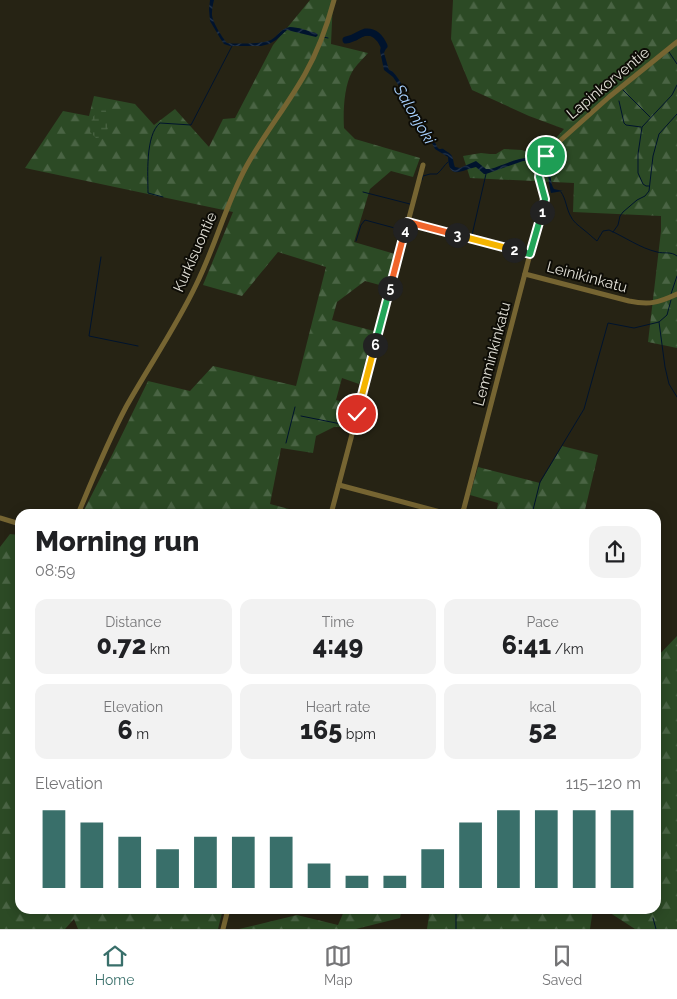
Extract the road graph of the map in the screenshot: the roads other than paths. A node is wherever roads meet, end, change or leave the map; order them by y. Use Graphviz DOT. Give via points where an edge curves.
graph roads {
  1 [pos="334,0"];
  2 [pos="677,42"];
  3 [pos="423,164"];
  4 [pos="545,199"];
  5 [pos="408,222"];
  6 [pos="530,254"];
  7 [pos="525,274"];
  8 [pos="677,294"];
  9 [pos="339,485"];
  10 [pos="80,509"];
  11 [pos="332,509"];
  12 [pos="429,509"];
  13 [pos="464,509"];
  14 [pos="0,518"];
  15 [pos="15,522"];
  16 [pos="227,914"];
  17 [pos="223,929"];
  1 -- 10 [label="street, Kurkisuontie" via="318,48 246,168 196,284 125,408"];
  2 -- 4 [label="street, Lapinkorventie" via="552,148 539,177"];
  3 -- 5 [label="street"];
  4 -- 6 [label="street, Lemminkinkatu"];
  5 -- 6 [label="street"];
  5 -- 9 [label="street"];
  6 -- 7 [label="street, Lemminkinkatu"];
  7 -- 8 [label="street, Leinikinkatu" via="644,304"];
  7 -- 13 [label="street, Lemminkinkatu"];
  9 -- 11 [label="street"];
  9 -- 12 [label="street"];
  14 -- 15 [label="street"];
  16 -- 17 [label="street"];
}
